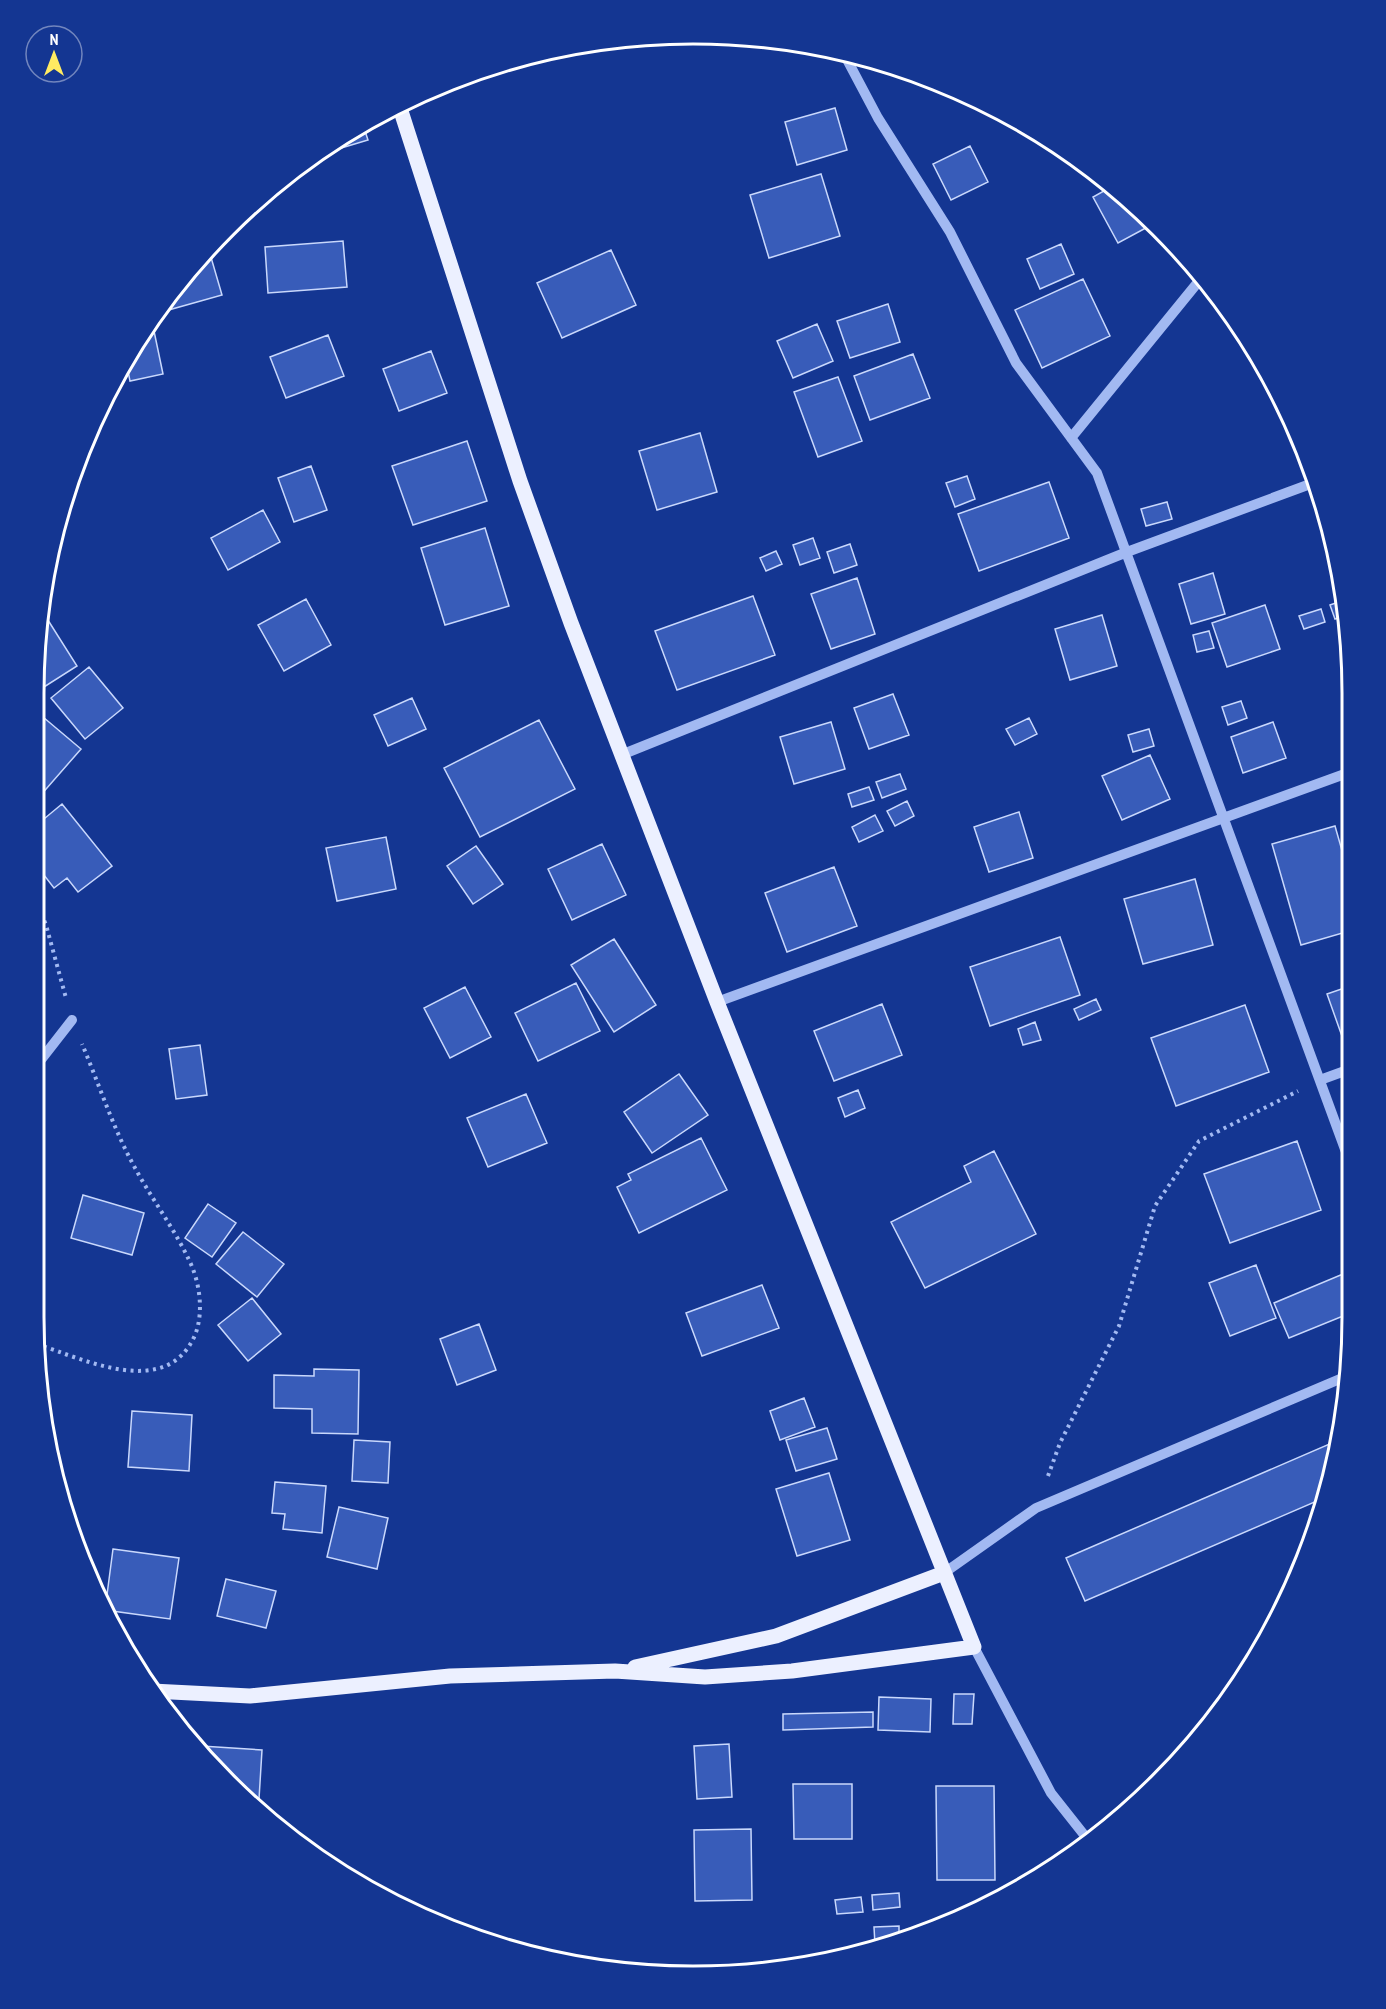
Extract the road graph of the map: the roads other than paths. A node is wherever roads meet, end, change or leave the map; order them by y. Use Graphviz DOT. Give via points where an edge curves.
graph roads {
  1 [pos="849,63"];
  2 [pos="401,113"];
  3 [pos="1197,284"];
  4 [pos="1071,438"];
  5 [pos="1308,485"];
  6 [pos="1127,552"];
  7 [pos="621,755"];
  8 [pos="1342,775"];
  9 [pos="1226,818"];
  10 [pos="717,1002"];
  11 [pos="72,1020"];
  12 [pos="43,1057"];
  13 [pos="1342,1072"];
  14 [pos="1320,1080"];
  15 [pos="1342,1141"];
  16 [pos="1339,1379"];
  17 [pos="944,1573"];
  18 [pos="974,1647"];
  19 [pos="615,1671"];
  20 [pos="164,1692"];
  21 [pos="1084,1834"];
  1 -- 4 [label="street" via="950,232 1016,363"];
  2 -- 7 [label="main road" via="520,481"];
  3 -- 4 [label="street"];
  4 -- 6 [label="street" via="1097,474"];
  5 -- 6 [label="street"];
  6 -- 7 [label="street"];
  6 -- 9 [label="street"];
  7 -- 10 [label="main road"];
  8 -- 9 [label="street"];
  9 -- 10 [label="street"];
  9 -- 14 [label="street"];
  10 -- 17 [label="main road"];
  11 -- 12 [label="street"];
  13 -- 14 [label="street"];
  14 -- 15 [label="street"];
  16 -- 17 [label="street" via="1036,1508"];
  17 -- 18 [label="main road"];
  17 -- 19 [label="main road" via="776,1636"];
  18 -- 19 [label="main road" via="792,1671 705,1677"];
  18 -- 21 [label="street" via="1051,1793"];
  19 -- 20 [label="main road" via="450,1676 250,1696"];
}
